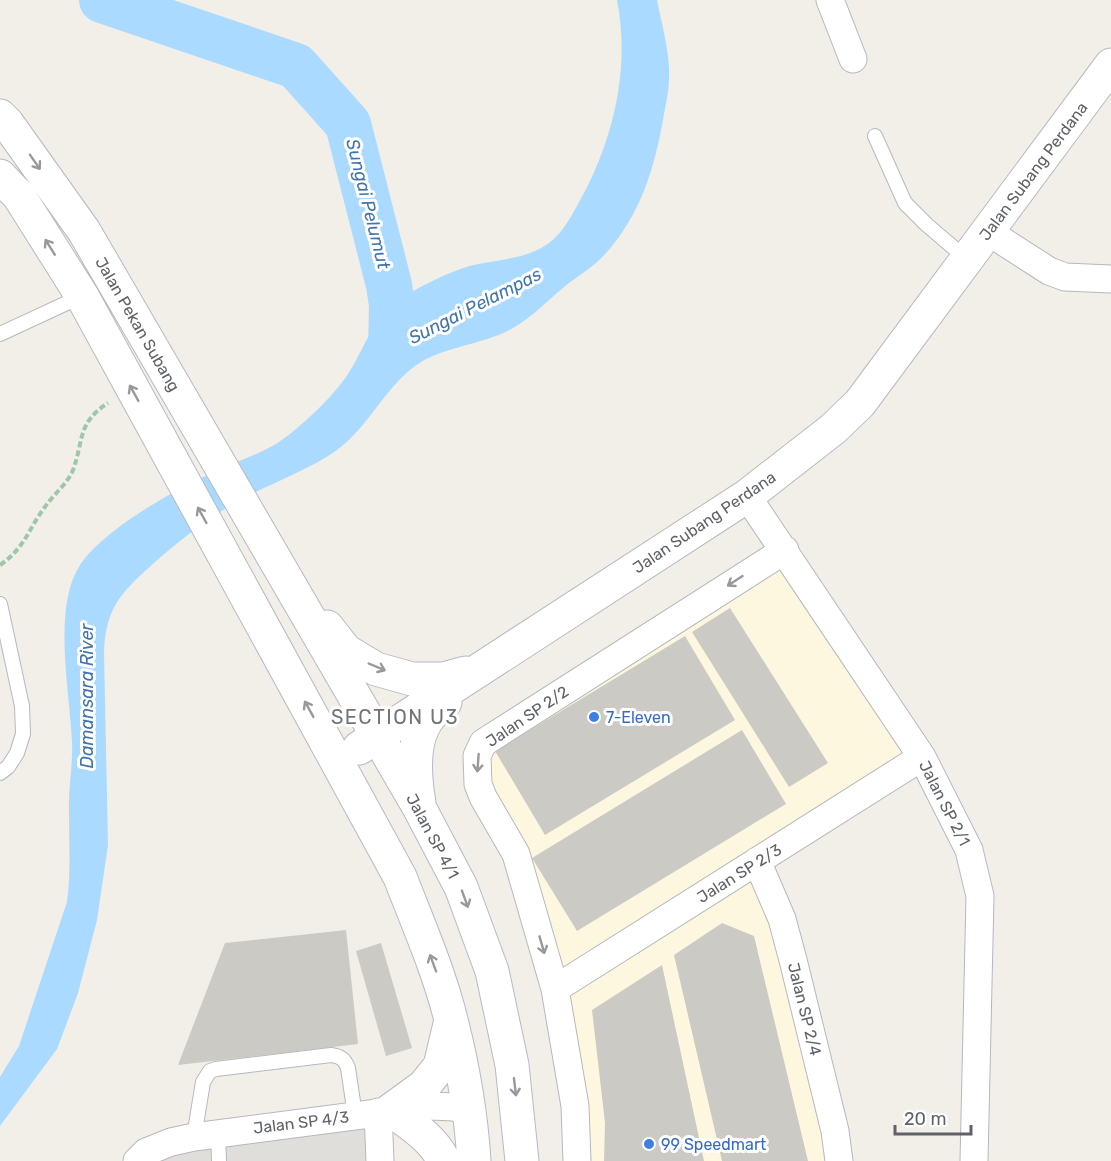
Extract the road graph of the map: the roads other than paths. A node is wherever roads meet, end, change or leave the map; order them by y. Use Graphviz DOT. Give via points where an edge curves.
graph roads {
  1 [pos="830,0"];
  2 [pos="853,59"];
  3 [pos="1111,65"];
  4 [pos="0,116"];
  5 [pos="875,136"];
  6 [pos="0,176"];
  7 [pos="987,231"];
  8 [pos="967,259"];
  9 [pos="1111,279"];
  10 [pos="82,296"];
  11 [pos="0,334"];
  12 [pos="747,496"];
  13 [pos="784,550"];
  14 [pos="272,554"];
  15 [pos="0,604"];
  16 [pos="479,669"];
  17 [pos="377,737"];
  18 [pos="922,757"];
  19 [pos="337,760"];
  20 [pos="0,772"];
  21 [pos="420,809"];
  22 [pos="757,861"];
  23 [pos="555,989"];
  24 [pos="451,1018"];
  25 [pos="471,1112"];
  26 [pos="374,1113"];
  27 [pos="206,1135"];
  28 [pos="137,1161"];
  29 [pos="219,1161"];
  30 [pos="380,1161"];
  31 [pos="444,1161"];
  32 [pos="474,1161"];
  33 [pos="509,1161"];
  34 [pos="522,1161"];
  35 [pos="577,1161"];
  36 [pos="839,1161"];
  37 [pos="974,1161"];
  1 -- 2 [label="street"];
  3 -- 7 [label="main road, Jalan Subang Perdana"];
  4 -- 14 [label="main road, Jalan Pekan Subang, one-way" via="84,231"];
  5 -- 8 [label="lane" via="905,202"];
  10 -- 6 [label="main road, one-way" via="19,196"];
  7 -- 8 [label="main road, Jalan Subang Perdana"];
  7 -- 9 [label="street" via="1049,271 1065,277"];
  8 -- 12 [label="main road, Jalan Subang Perdana" via="860,403"];
  10 -- 11 [label="lane"];
  19 -- 10 [label="main road, one-way"];
  12 -- 13 [label="street, Jalan SP 2/1"];
  12 -- 16 [label="main road, Jalan Subang Perdana"];
  13 -- 18 [label="street, Jalan SP 2/1"];
  13 -- 23 [label="street, Jalan SP 2/2, one-way" via="483,743 477,756 478,784 516,854"];
  14 -- 16 [label="main road, one-way" via="346,651 376,669 412,679 444,679"];
  14 -- 17 [label="main road, Jalan SP 4/1"];
  15 -- 20 [label="lane" via="22,706 23,734 17,753"];
  16 -- 17 [label="main road, Jalan Subang Perdana"];
  16 -- 21 [label="main road" via="423,726 415,779"];
  17 -- 19 [label="main road, Jalan Subang Perdana"];
  17 -- 21 [label="main road, Jalan SP 4/1"];
  18 -- 22 [label="street, Jalan SP 2/3"];
  18 -- 37 [label="street, Jalan SP 2/1" via="969,850 980,896"];
  24 -- 19 [label="main road, one-way" via="400,877"];
  21 -- 34 [label="main road, Jalan SP 4/1, one-way" via="461,887 492,971 512,1065"];
  22 -- 23 [label="street, Jalan SP 2/3"];
  22 -- 36 [label="street, Jalan SP 2/4" via="782,919"];
  23 -- 35 [label="street, Jalan SP 2/2" via="575,1106"];
  24 -- 25 [label="main road"];
  24 -- 26 [label="main road" via="440,1066 424,1086"];
  25 -- 26 [label="street, Jalan SP 4/3" via="431,1106"];
  25 -- 32 [label="main road"];
  25 -- 33 [label="main road" via="487,1127"];
  26 -- 27 [label="street, Jalan SP 4/3"];
  26 -- 27 [label="lane" via="339,1056 216,1070 210,1071 203,1082"];
  26 -- 30 [label="street"];
  26 -- 31 [label="main road" via="424,1135"];
  27 -- 28 [label="street, Jalan SP 4/3" via="171,1142 146,1152"];
  27 -- 29 [label="lane"];
}
